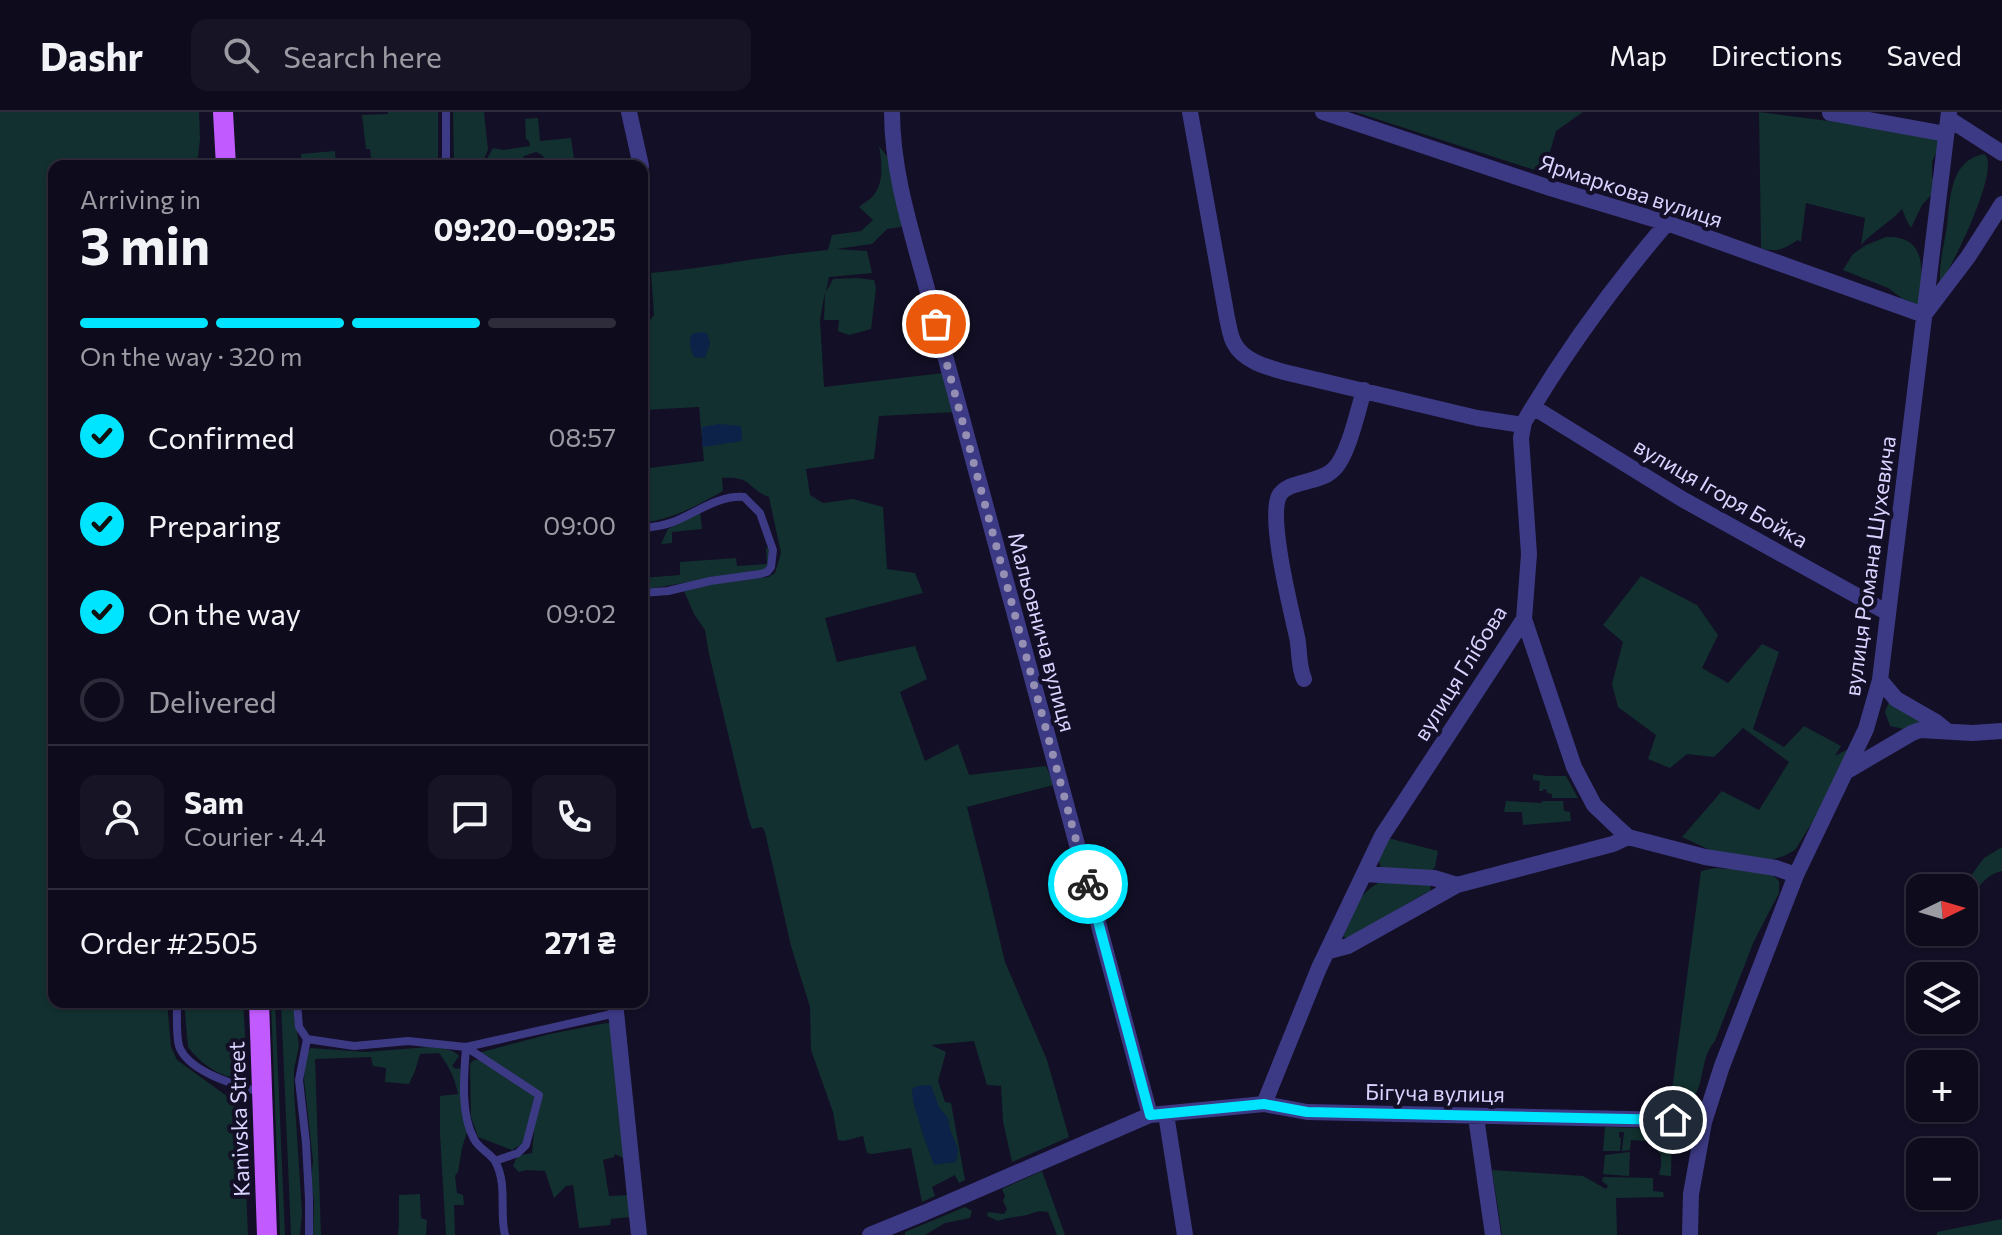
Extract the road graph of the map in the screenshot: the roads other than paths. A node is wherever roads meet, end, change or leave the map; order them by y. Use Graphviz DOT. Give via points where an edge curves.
graph roads {
  1 [pos="223,112"];
  2 [pos="446,112"];
  3 [pos="629,112"];
  4 [pos="892,112"];
  5 [pos="1190,112"];
  6 [pos="1323,112"];
  7 [pos="1830,113"];
  8 [pos="1948,122"];
  9 [pos="2002,153"];
  10 [pos="226,160"];
  11 [pos="445,160"];
  12 [pos="640,160"];
  13 [pos="2002,204"];
  14 [pos="1667,223"];
  15 [pos="1924,315"];
  16 [pos="1364,390"];
  17 [pos="1533,407"];
  18 [pos="1523,425"];
  19 [pos="648,527"];
  20 [pos="648,593"];
  21 [pos="1888,613"];
  22 [pos="1524,619"];
  23 [pos="1304,679"];
  24 [pos="1880,680"];
  25 [pos="1946,730"];
  26 [pos="2002,731"];
  27 [pos="1847,771"];
  28 [pos="1628,837"];
  29 [pos="1364,874"];
  30 [pos="1796,875"];
  31 [pos="1457,885"];
  32 [pos="1329,951"];
  33 [pos="177,1008"];
  34 [pos="259,1008"];
  35 [pos="297,1008"];
  36 [pos="615,1008"];
  37 [pos="307,1039"];
  38 [pos="466,1047"];
  39 [pos="261,1093"];
  40 [pos="1264,1104"];
  41 [pos="1158,1114"];
  42 [pos="1476,1117"];
  43 [pos="1704,1122"];
  44 [pos="495,1161"];
  45 [pos="267,1235"];
  46 [pos="309,1235"];
  47 [pos="505,1235"];
  48 [pos="639,1235"];
  49 [pos="870,1235"];
  50 [pos="1185,1235"];
  51 [pos="1493,1235"];
  52 [pos="1690,1235"];
  1 -- 10 [label="main road"];
  2 -- 11 [label="lane"];
  3 -- 12 [label="street"];
  4 -- 41 [label="street, Мальовнича вулиця" via="899,180 933,314"];
  5 -- 16 [label="street" via="1234,343 1263,366"];
  6 -- 14 [label="street, Ярмаркова вулиця"];
  7 -- 8 [label="street"];
  8 -- 9 [label="street"];
  8 -- 15 [label="street, вулиця Романа Шухевича"];
  13 -- 15 [label="street"];
  14 -- 15 [label="street, Ярмаркова вулиця"];
  14 -- 17 [label="street, вулиця Глібова"];
  15 -- 21 [label="street, вулиця Романа Шухевича"];
  16 -- 18 [label="street"];
  16 -- 23 [label="street" via="1336,467 1323,477 1284,489 1278,499 1281,564"];
  17 -- 18 [label="street, вулиця Глібова"];
  17 -- 21 [label="street, вулиця Ігоря Бойка" via="1682,499"];
  18 -- 22 [label="street, вулиця Глібова" via="1529,554"];
  19 -- 20 [label="lane" via="720,500 744,497 760,513 773,550 767,572"];
  21 -- 24 [label="street, вулиця Романа Шухевича"];
  22 -- 28 [label="street" via="1585,790"];
  22 -- 29 [label="street, вулиця Глібова" via="1382,836"];
  24 -- 25 [label="street" via="1896,699"];
  24 -- 27 [label="street, вулиця Романа Шухевича"];
  25 -- 26 [label="street"];
  25 -- 27 [label="street" via="1912,733"];
  27 -- 30 [label="street, вулиця Романа Шухевича"];
  28 -- 30 [label="street"];
  28 -- 31 [label="street"];
  29 -- 31 [label="street" via="1434,878"];
  29 -- 32 [label="street, вулиця Глібова"];
  30 -- 43 [label="street, вулиця Романа Шухевича"];
  31 -- 32 [label="street" via="1348,946"];
  32 -- 40 [label="street, вулиця Глібова"];
  33 -- 39 [label="lane" via="179,1045 187,1058 220,1081"];
  34 -- 39 [label="main road, Kanivska Street"];
  35 -- 37 [label="lane" via="299,1027"];
  36 -- 38 [label="lane"];
  36 -- 48 [label="street"];
  37 -- 38 [label="lane" via="354,1046 408,1041"];
  37 -- 46 [label="lane" via="299,1080"];
  38 -- 44 [label="lane" via="469,1126 475,1142"];
  38 -- 44 [label="lane" via="539,1095 526,1145"];
  39 -- 45 [label="main road, Kanivska Street"];
  40 -- 41 [label="street, Бігуча вулиця"];
  40 -- 42 [label="street, Бігуча вулиця" via="1307,1112"];
  41 -- 49 [label="street, Бігуча вулиця"];
  41 -- 50 [label="street"];
  42 -- 43 [label="street, Бігуча вулиця"];
  42 -- 51 [label="street"];
  43 -- 52 [label="street, вулиця Романа Шухевича" via="1691,1194"];
  44 -- 47 [label="lane" via="504,1192"];
}
